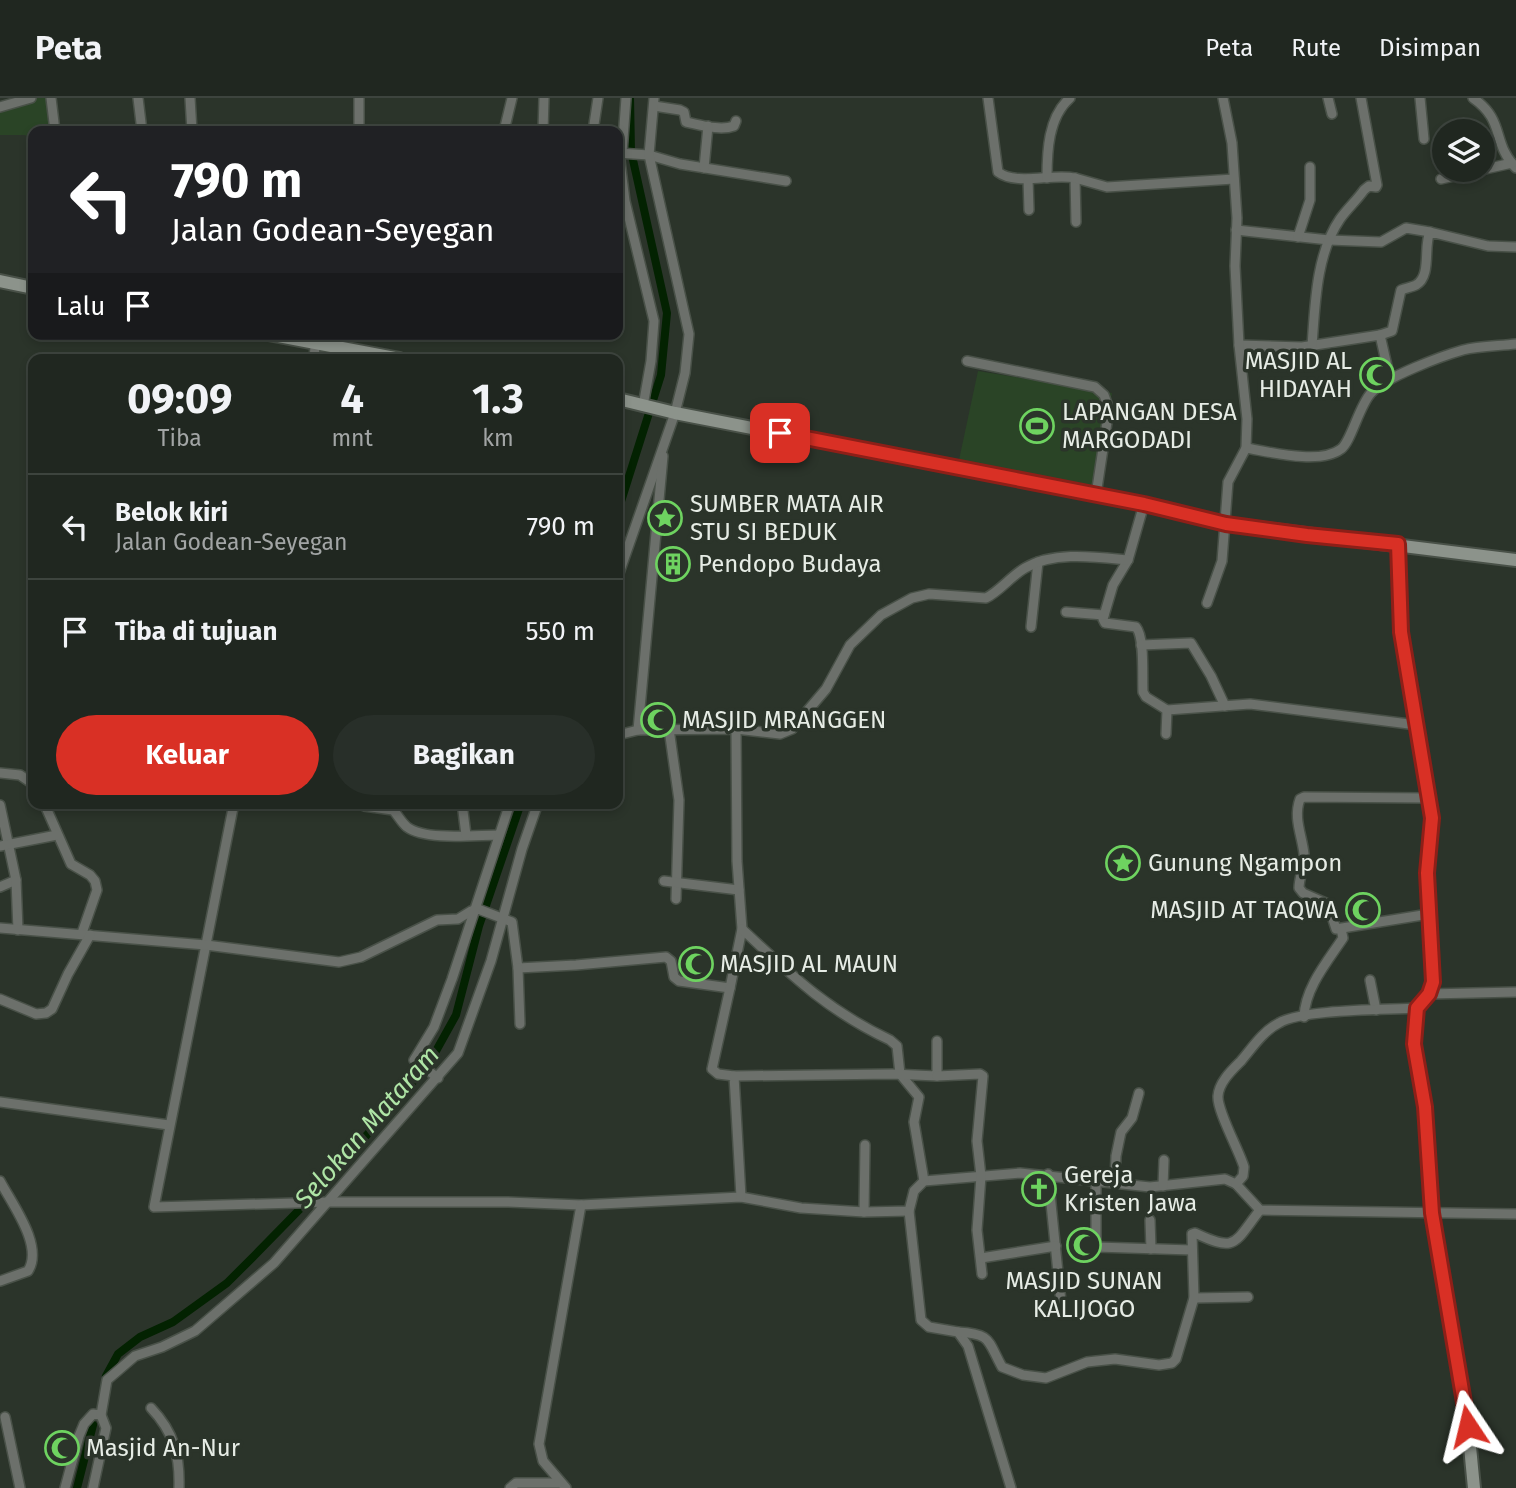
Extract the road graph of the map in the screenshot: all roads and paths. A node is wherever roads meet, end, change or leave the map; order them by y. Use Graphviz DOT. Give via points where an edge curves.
graph roads {
  1 [pos="32,98"];
  2 [pos="51,98"];
  3 [pos="138,98"];
  4 [pos="190,98"];
  5 [pos="359,98"];
  6 [pos="512,98"];
  7 [pos="544,98"];
  8 [pos="598,98"];
  9 [pos="626,98"];
  10 [pos="988,98"];
  11 [pos="1070,98"];
  12 [pos="1223,98"];
  13 [pos="1328,98"];
  14 [pos="1361,98"];
  15 [pos="1420,98"];
  16 [pos="1473,98"];
  17 [pos="18,99"];
  18 [pos="654,102"];
  19 [pos="0,107"];
  20 [pos="1332,114"];
  21 [pos="736,121"];
  22 [pos="54,126"];
  23 [pos="141,126"];
  24 [pos="192,126"];
  25 [pos="359,126"];
  26 [pos="505,126"];
  27 [pos="543,126"];
  28 [pos="594,126"];
  29 [pos="708,126"];
  30 [pos="623,131"];
  31 [pos="1424,139"];
  32 [pos="623,153"];
  33 [pos="644,155"];
  34 [pos="1514,166"];
  35 [pos="1310,167"];
  36 [pos="704,168"];
  37 [pos="1495,169"];
  38 [pos="623,177"];
  39 [pos="1047,178"];
  40 [pos="1074,178"];
  41 [pos="1028,179"];
  42 [pos="1234,179"];
  43 [pos="786,181"];
  44 [pos="1029,210"];
  45 [pos="1076,222"];
  46 [pos="1236,230"];
  47 [pos="1430,232"];
  48 [pos="1298,237"];
  49 [pos="1329,240"];
  50 [pos="1516,247"];
  51 [pos="0,281"];
  52 [pos="28,287"];
  53 [pos="1380,335"];
  54 [pos="320,340"];
  55 [pos="1516,344"];
  56 [pos="1239,345"];
  57 [pos="1312,346"];
  58 [pos="379,354"];
  59 [pos="967,361"];
  60 [pos="1390,379"];
  61 [pos="623,401"];
  62 [pos="645,407"];
  63 [pos="671,412"];
  64 [pos="665,442"];
  65 [pos="1246,448"];
  66 [pos="1096,495"];
  67 [pos="1144,504"];
  68 [pos="1226,524"];
  69 [pos="1398,544"];
  70 [pos="1128,560"];
  71 [pos="1516,561"];
  72 [pos="623,562"];
  73 [pos="1038,562"];
  74 [pos="1208,603"];
  75 [pos="1066,612"];
  76 [pos="1104,615"];
  77 [pos="1031,627"];
  78 [pos="1140,645"];
  79 [pos="1225,706"];
  80 [pos="1167,710"];
  81 [pos="1418,724"];
  82 [pos="669,729"];
  83 [pos="736,729"];
  84 [pos="638,730"];
  85 [pos="623,733"];
  86 [pos="1166,734"];
  87 [pos="0,773"];
  88 [pos="28,781"];
  89 [pos="1429,798"];
  90 [pos="0,804"];
  91 [pos="46,809"];
  92 [pos="233,809"];
  93 [pos="386,809"];
  94 [pos="463,809"];
  95 [pos="508,809"];
  96 [pos="536,809"];
  97 [pos="57,835"];
  98 [pos="466,835"];
  99 [pos="499,835"];
  100 [pos="5,845"];
  101 [pos="16,880"];
  102 [pos="664,881"];
  103 [pos="0,887"];
  104 [pos="677,889"];
  105 [pos="739,890"];
  106 [pos="476,910"];
  107 [pos="1429,914"];
  108 [pos="504,918"];
  109 [pos="0,928"];
  110 [pos="742,929"];
  111 [pos="1341,929"];
  112 [pos="18,930"];
  113 [pos="86,934"];
  114 [pos="206,945"];
  115 [pos="518,968"];
  116 [pos="1370,980"];
  117 [pos="730,988"];
  118 [pos="1516,992"];
  119 [pos="1429,994"];
  120 [pos="0,999"];
  121 [pos="1417,1008"];
  122 [pos="1376,1010"];
  123 [pos="1304,1017"];
  124 [pos="520,1024"];
  125 [pos="937,1041"];
  126 [pos="900,1074"];
  127 [pos="434,1075"];
  128 [pos="734,1076"];
  129 [pos="937,1076"];
  130 [pos="1139,1093"];
  131 [pos="0,1102"];
  132 [pos="169,1125"];
  133 [pos="865,1145"];
  134 [pos="1164,1160"];
  135 [pos="1048,1174"];
  136 [pos="981,1176"];
  137 [pos="0,1181"];
  138 [pos="924,1181"];
  139 [pos="1096,1181"];
  140 [pos="1115,1182"];
  141 [pos="1236,1184"];
  142 [pos="1163,1186"];
  143 [pos="741,1198"];
  144 [pos="329,1202"];
  145 [pos="581,1205"];
  146 [pos="1260,1210"];
  147 [pos="909,1211"];
  148 [pos="864,1212"];
  149 [pos="1432,1213"];
  150 [pos="1516,1213"];
  151 [pos="1150,1220"];
  152 [pos="1056,1246"];
  153 [pos="1151,1249"];
  154 [pos="1192,1250"];
  155 [pos="981,1258"];
  156 [pos="982,1274"];
  157 [pos="0,1281"];
  158 [pos="1248,1297"];
  159 [pos="1194,1298"];
  160 [pos="1061,1302"];
  161 [pos="958,1332"];
  162 [pos="151,1408"];
  163 [pos="101,1412"];
  164 [pos="5,1417"];
  165 [pos="4,1432"];
  166 [pos="563,1485"];
  167 [pos="20,1488"];
  168 [pos="65,1488"];
  169 [pos="93,1488"];
  170 [pos="179,1488"];
  171 [pos="510,1488"];
  172 [pos="1011,1488"];
  173 [pos="1474,1488"];
  1 -- 17 [label="street"];
  2 -- 22 [label="street"];
  3 -- 23 [label="street"];
  4 -- 24 [label="street"];
  5 -- 25 [label="street"];
  6 -- 26 [label="street"];
  7 -- 27 [label="street"];
  8 -- 28 [label="street"];
  9 -- 30 [label="street"];
  10 -- 41 [label="street" via="998,172"];
  11 -- 39 [label="street" via="1060,110 1048,143"];
  12 -- 42 [label="street"];
  13 -- 20 [label="street"];
  14 -- 49 [label="street" via="1377,185 1363,190"];
  15 -- 31 [label="street"];
  16 -- 34 [label="street" via="1492,113"];
  17 -- 19 [label="street"];
  18 -- 29 [label="street" via="684,112 686,122"];
  18 -- 33 [label="street"];
  21 -- 29 [label="street" via="732,128"];
  29 -- 36 [label="street"];
  32 -- 33 [label="street"];
  33 -- 36 [label="street"];
  33 -- 63 [label="street" via="689,334 685,373"];
  34 -- 37 [label="street"];
  35 -- 48 [label="street" via="1310,200"];
  36 -- 43 [label="street"];
  38 -- 62 [label="street" via="654,321"];
  39 -- 40 [label="street"];
  39 -- 41 [label="street"];
  40 -- 42 [label="street" via="1107,187"];
  40 -- 45 [label="street"];
  41 -- 44 [label="street"];
  42 -- 46 [label="street"];
  46 -- 48 [label="street"];
  46 -- 56 [label="street"];
  47 -- 49 [label="street" via="1406,228 1381,242"];
  47 -- 50 [label="street" via="1489,246"];
  47 -- 53 [label="street" via="1422,280 1401,290 1392,331"];
  48 -- 49 [label="street"];
  49 -- 57 [label="street" via="1315,305"];
  51 -- 52 [label="main road"];
  53 -- 57 [label="street"];
  53 -- 60 [label="street"];
  54 -- 58 [label="main road"];
  55 -- 60 [label="street" via="1464,350"];
  56 -- 57 [label="street"];
  56 -- 65 [label="street"];
  59 -- 66 [label="street" via="1095,387 1104,395 1109,409"];
  60 -- 65 [label="street" via="1371,391 1341,449 1311,456"];
  61 -- 62 [label="main road"];
  62 -- 63 [label="main road"];
  63 -- 64 [label="street"];
  63 -- 66 [label="main road"];
  64 -- 72 [label="street"];
  64 -- 84 [label="street"];
  65 -- 68 [label="street" via="1228,482"];
  66 -- 67 [label="main road"];
  67 -- 68 [label="main road"];
  67 -- 70 [label="street"];
  68 -- 69 [label="main road"];
  68 -- 74 [label="street" via="1223,561"];
  69 -- 71 [label="main road"];
  69 -- 81 [label="main road" via="1401,632"];
  70 -- 73 [label="street" via="1075,557"];
  70 -- 76 [label="street" via="1113,585"];
  73 -- 77 [label="street"];
  73 -- 83 [label="street" via="986,598 929,594 881,615 850,645 826,689 792,730 780,734"];
  75 -- 76 [label="street"];
  76 -- 78 [label="street" via="1105,622 1136,627"];
  78 -- 79 [label="street" via="1191,643"];
  78 -- 80 [label="street" via="1143,692"];
  79 -- 80 [label="street"];
  79 -- 81 [label="street" via="1250,704"];
  80 -- 86 [label="street"];
  81 -- 89 [label="main road"];
  82 -- 83 [label="street"];
  82 -- 84 [label="street"];
  82 -- 104 [label="street" via="679,800"];
  83 -- 105 [label="street"];
  84 -- 85 [label="street"];
  87 -- 88 [label="street"];
  89 -- 107 [label="main road"];
  89 -- 111 [label="street" via="1300,799 1298,824 1304,854 1299,888 1328,904 1334,928"];
  90 -- 100 [label="street"];
  91 -- 97 [label="street"];
  92 -- 114 [label="street"];
  93 -- 98 [label="street" via="419,832"];
  94 -- 98 [label="street"];
  95 -- 99 [label="street"];
  96 -- 108 [label="street"];
  97 -- 100 [label="street"];
  97 -- 113 [label="street" via="71,864 95,881"];
  98 -- 99 [label="street"];
  99 -- 106 [label="street"];
  100 -- 101 [label="street"];
  101 -- 103 [label="street"];
  101 -- 112 [label="street"];
  102 -- 104 [label="street"];
  104 -- 105 [label="street"];
  105 -- 110 [label="street"];
  106 -- 108 [label="street"];
  106 -- 114 [label="street" via="458,919 432,922 361,957 340,962"];
  106 -- 127 [label="street" via="433,1027 414,1060"];
  107 -- 111 [label="street"];
  107 -- 119 [label="main road" via="1433,982"];
  108 -- 115 [label="street" via="513,924"];
  108 -- 127 [label="street" via="464,1040 458,1053"];
  109 -- 112 [label="street"];
  110 -- 117 [label="street"];
  110 -- 126 [label="street" via="804,988 894,1042"];
  111 -- 123 [label="street" via="1343,938 1320,971"];
  112 -- 113 [label="street"];
  113 -- 114 [label="street"];
  113 -- 120 [label="street" via="52,1009 36,1014"];
  114 -- 132 [label="street"];
  115 -- 117 [label="street" via="666,957 679,981"];
  115 -- 124 [label="street"];
  116 -- 122 [label="street"];
  117 -- 128 [label="street" via="712,1069"];
  118 -- 119 [label="street"];
  119 -- 121 [label="main road"];
  121 -- 122 [label="street"];
  121 -- 149 [label="main road" via="1414,1044 1425,1107"];
  122 -- 123 [label="street"];
  123 -- 141 [label="street" via="1285,1020 1268,1030 1227,1076 1218,1094 1244,1167"];
  125 -- 129 [label="street"];
  126 -- 128 [label="street"];
  126 -- 129 [label="street"];
  126 -- 138 [label="street" via="919,1097 914,1122"];
  127 -- 144 [label="street"];
  128 -- 143 [label="street"];
  129 -- 136 [label="street" via="983,1076 977,1142"];
  130 -- 140 [label="street" via="1132,1118 1121,1132"];
  131 -- 132 [label="street"];
  132 -- 144 [label="street" via="154,1208"];
  133 -- 148 [label="street"];
  134 -- 142 [label="street"];
  135 -- 136 [label="street"];
  135 -- 139 [label="street"];
  135 -- 152 [label="street"];
  136 -- 138 [label="street"];
  136 -- 155 [label="street" via="977,1230"];
  137 -- 157 [label="street" via="33,1254 28,1271"];
  138 -- 147 [label="street" via="914,1191"];
  139 -- 140 [label="street"];
  139 -- 153 [label="street" via="1096,1247"];
  140 -- 142 [label="street"];
  141 -- 142 [label="street" via="1225,1179"];
  141 -- 146 [label="street"];
  143 -- 145 [label="street"];
  143 -- 148 [label="street"];
  144 -- 145 [label="street"];
  144 -- 163 [label="street" via="274,1263 204,1324 135,1356 107,1380"];
  145 -- 166 [label="street" via="540,1444 543,1461"];
  146 -- 149 [label="street"];
  146 -- 154 [label="street" via="1233,1242 1222,1245 1195,1233"];
  147 -- 148 [label="street"];
  147 -- 161 [label="street" via="921,1320 929,1327"];
  149 -- 150 [label="street"];
  149 -- 173 [label="main road"];
  151 -- 153 [label="street"];
  152 -- 155 [label="street"];
  152 -- 160 [label="street"];
  153 -- 154 [label="street"];
  154 -- 159 [label="street"];
  155 -- 156 [label="street"];
  158 -- 159 [label="street"];
  159 -- 161 [label="street" via="1176,1359 1167,1365 1115,1359 1087,1362 1045,1378 1023,1375 1002,1367 979,1333"];
  161 -- 172 [label="street" via="971,1354"];
  162 -- 170 [label="street" via="176,1445"];
  163 -- 168 [label="street" via="84,1424"];
  163 -- 169 [label="street" via="106,1428"];
  164 -- 165 [label="street"];
  165 -- 167 [label="street"];
  166 -- 171 [label="street" via="516,1483"];
}
